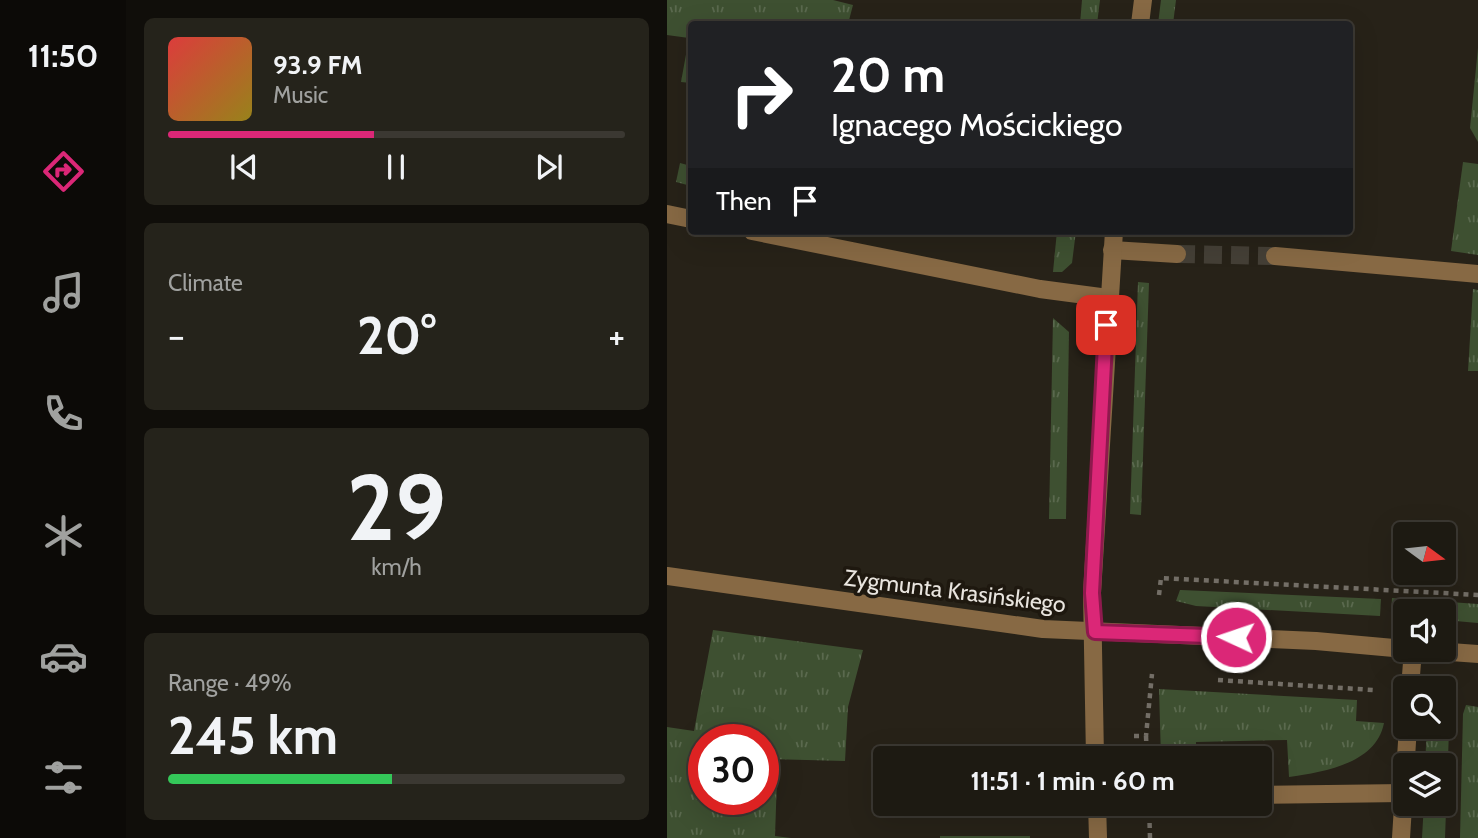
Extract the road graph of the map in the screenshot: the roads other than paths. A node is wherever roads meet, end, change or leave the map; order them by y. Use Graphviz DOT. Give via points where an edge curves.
graph roads {
  1 [pos="1143,0"];
  2 [pos="1140,21"];
  3 [pos="667,214"];
  4 [pos="688,218"];
  5 [pos="772,235"];
  6 [pos="1114,235"];
  7 [pos="1112,250"];
  8 [pos="1177,254"];
  9 [pos="1275,256"];
  10 [pos="1478,274"];
  11 [pos="1108,298"];
  12 [pos="667,576"];
  13 [pos="1095,632"];
  14 [pos="1393,648"];
  15 [pos="1456,652"];
  16 [pos="1478,654"];
  17 [pos="1095,746"];
  18 [pos="1393,793"];
  19 [pos="1272,795"];
  20 [pos="1097,816"];
  21 [pos="1402,816"];
  22 [pos="1098,838"];
  23 [pos="1401,838"];
  1 -- 2 [label="street"];
  3 -- 4 [label="street"];
  5 -- 11 [label="street" via="1040,289"];
  6 -- 7 [label="street"];
  7 -- 8 [label="street"];
  7 -- 11 [label="street"];
  9 -- 10 [label="street"];
  11 -- 13 [label="street" via="1092,593"];
  12 -- 13 [label="street, Zygmunta Krasińskiego" via="979,622"];
  13 -- 14 [label="street, Zygmunta Krasińskiego"];
  13 -- 17 [label="street"];
  15 -- 16 [label="street, Zygmunta Krasińskiego"];
  18 -- 19 [label="street"];
  20 -- 22 [label="street"];
  21 -- 23 [label="street"];
}
